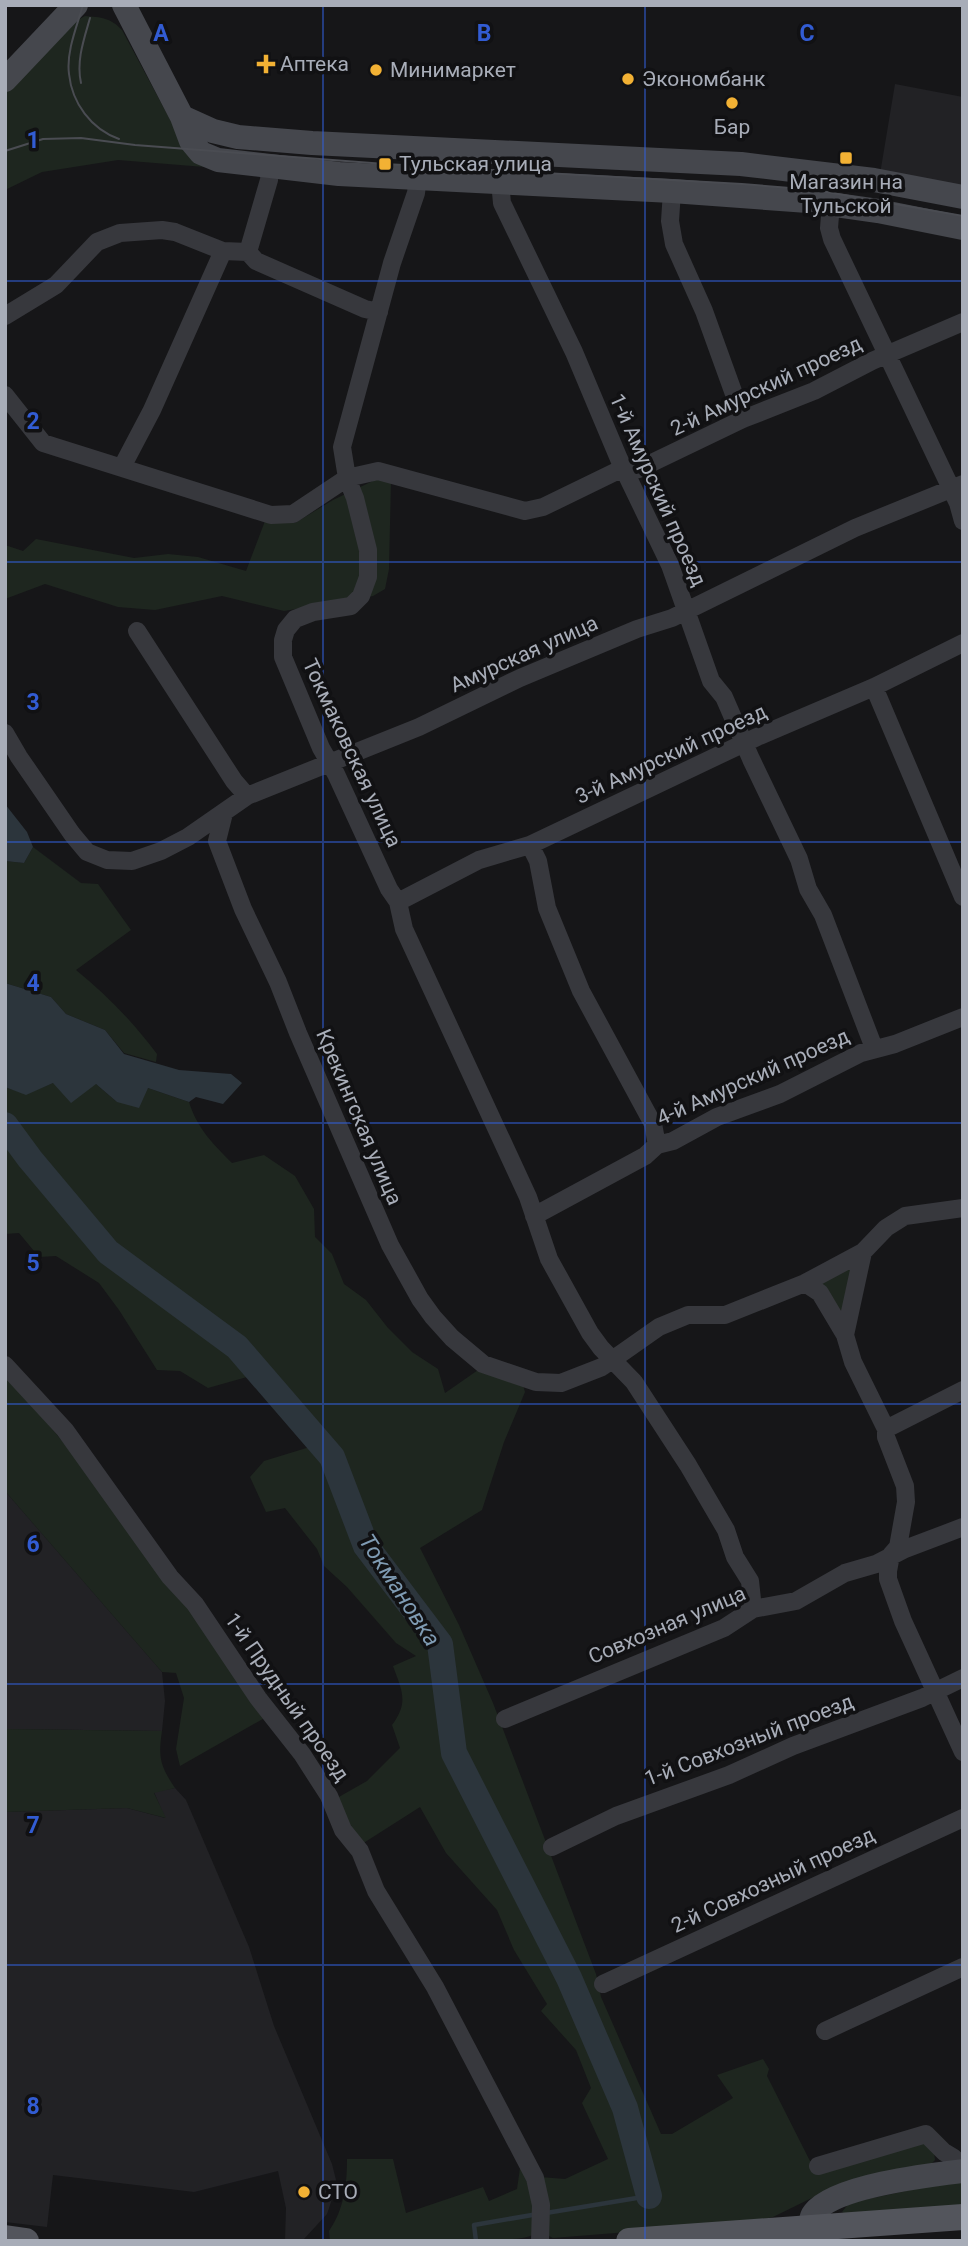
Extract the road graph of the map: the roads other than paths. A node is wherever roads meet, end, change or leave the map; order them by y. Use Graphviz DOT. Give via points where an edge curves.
graph roads {
  1 [pos="76,5"];
  2 [pos="124,5"];
  3 [pos="5,80"];
  4 [pos="182,117"];
  5 [pos="270,168"];
  6 [pos="418,177"];
  7 [pos="500,182"];
  8 [pos="672,191"];
  9 [pos="963,197"];
  10 [pos="831,203"];
  11 [pos="963,228"];
  12 [pos="223,251"];
  13 [pos="248,252"];
  14 [pos="379,312"];
  15 [pos="5,316"];
  16 [pos="963,322"];
  17 [pos="888,355"];
  18 [pos="5,395"];
  19 [pos="743,419"];
  20 [pos="122,467"];
  21 [pos="625,471"];
  22 [pos="347,478"];
  23 [pos="957,486"];
  24 [pos="963,521"];
  25 [pos="686,611"];
  26 [pos="137,631"];
  27 [pos="963,643"];
  28 [pos="874,687"];
  29 [pos="5,733"];
  30 [pos="744,743"];
  31 [pos="329,762"];
  32 [pos="247,796"];
  33 [pos="224,813"];
  34 [pos="530,845"];
  35 [pos="963,897"];
  36 [pos="398,902"];
  37 [pos="963,1017"];
  38 [pos="874,1048"];
  39 [pos="657,1145"];
  40 [pos="963,1208"];
  41 [pos="534,1216"];
  42 [pos="863,1252"];
  43 [pos="805,1283"];
  44 [pos="845,1335"];
  45 [pos="615,1360"];
  46 [pos="5,1365"];
  47 [pos="963,1390"];
  48 [pos="886,1429"];
  49 [pos="963,1527"];
  50 [pos="891,1556"];
  51 [pos="753,1609"];
  52 [pos="963,1678"];
  53 [pos="934,1693"];
  54 [pos="505,1718"];
  55 [pos="963,1752"];
  56 [pos="963,1818"];
  57 [pos="552,1847"];
  58 [pos="963,1967"];
  59 [pos="603,1984"];
  60 [pos="825,2031"];
  61 [pos="959,2162"];
  62 [pos="818,2166"];
  63 [pos="963,2217"];
  64 [pos="813,2228"];
  65 [pos="5,2238"];
  66 [pos="26,2241"];
  67 [pos="540,2241"];
  68 [pos="629,2241"];
  1 -- 3 [label="street"];
  2 -- 4 [label="street"];
  4 -- 5 [label="street" via="201,153"];
  4 -- 9 [label="street" via="238,137 741,164 874,180"];
  5 -- 6 [label="street"];
  5 -- 13 [label="street"];
  6 -- 7 [label="street"];
  6 -- 14 [label="street, Токмаковская улица"];
  7 -- 8 [label="street"];
  7 -- 21 [label="street, 1-й Амурский проезд" via="502,203"];
  8 -- 10 [label="street"];
  8 -- 19 [label="street" via="674,244"];
  10 -- 11 [label="street"];
  10 -- 17 [label="street" via="832,239"];
  12 -- 13 [label="street"];
  12 -- 15 [label="street" via="175,232 120,233 97,242 56,285"];
  12 -- 20 [label="street"];
  13 -- 14 [label="street" via="256,261"];
  14 -- 22 [label="street, Токмаковская улица" via="342,447"];
  16 -- 17 [label="street, 2-й Амурский проезд"];
  17 -- 19 [label="street, 2-й Амурский проезд"];
  17 -- 23 [label="street"];
  18 -- 20 [label="street" via="43,443"];
  19 -- 21 [label="street, 2-й Амурский проезд" via="639,469"];
  20 -- 22 [label="street" via="271,515 293,514"];
  21 -- 22 [label="street, 2-й Амурский проезд" via="615,471 543,507 525,511 378,471"];
  21 -- 25 [label="street, 1-й Амурский проезд" via="670,565"];
  22 -- 31 [label="street, Токмаковская улица" via="368,550 362,596 351,606 295,619 283,640 283,657"];
  23 -- 24 [label="street"];
  23 -- 25 [label="street, Амурская улица" via="855,528"];
  25 -- 30 [label="street, 1-й Амурский проезд" via="711,681 724,697"];
  25 -- 31 [label="street, Амурская улица"];
  26 -- 32 [label="street"];
  27 -- 28 [label="street, 3-й Амурский проезд"];
  28 -- 30 [label="street, 3-й Амурский проезд"];
  28 -- 35 [label="street"];
  29 -- 33 [label="street, Амурская улица" via="72,834 87,852 107,860 132,861 161,851"];
  30 -- 34 [label="street, 3-й Амурский проезд"];
  30 -- 38 [label="street, 1-й Амурский проезд" via="823,915"];
  31 -- 32 [label="street, Амурская улица"];
  31 -- 36 [label="street, Токмаковская улица"];
  32 -- 33 [label="street, Амурская улица"];
  33 -- 45 [label="street, Крекингская улица" via="217,841 235,888 390,1245 419,1299 452,1338 484,1364 536,1382 561,1383"];
  34 -- 36 [label="street, 3-й Амурский проезд" via="480,860"];
  34 -- 39 [label="street" via="538,861 547,908 581,991 653,1124"];
  36 -- 41 [label="street, Токмаковская улица" via="404,929"];
  37 -- 38 [label="street, 4-й Амурский проезд"];
  38 -- 39 [label="street, 4-й Амурский проезд" via="780,1094 717,1116"];
  39 -- 41 [label="street, 4-й Амурский проезд" via="645,1156"];
  40 -- 42 [label="street" via="905,1216"];
  41 -- 45 [label="street, Токмаковская улица" via="549,1259 568,1293 601,1348"];
  42 -- 43 [label="street"];
  42 -- 44 [label="street"];
  43 -- 44 [label="street" via="820,1293"];
  43 -- 45 [label="street" via="725,1315 688,1315 659,1327"];
  44 -- 48 [label="street"];
  45 -- 51 [label="street, Токмаковская улица" via="641,1392 726,1530 750,1581"];
  46 -- 67 [label="street, 1-й Прудный проезд" via="65,1430 170,1577 195,1604 329,1796 376,1891 435,1987 535,2178 541,2205"];
  47 -- 48 [label="street"];
  48 -- 50 [label="street" via="906,1502 898,1547"];
  49 -- 50 [label="street, Совхозная улица"];
  50 -- 51 [label="street, Совхозная улица" via="845,1573 796,1601"];
  50 -- 53 [label="street" via="888,1579"];
  51 -- 54 [label="street, Совхозная улица" via="724,1628"];
  52 -- 53 [label="street, 1-й Совхозный проезд"];
  53 -- 55 [label="street"];
  53 -- 57 [label="street, 1-й Совхозный проезд" via="616,1816"];
  56 -- 59 [label="street, 2-й Совхозный проезд"];
  58 -- 60 [label="street"];
  61 -- 62 [label="street" via="926,2134"];
  61 -- 64 [label="street" via="831,2199 814,2213"];
  63 -- 64 [label="main road"];
  64 -- 68 [label="main road"];
  65 -- 66 [label="main road"];
}
